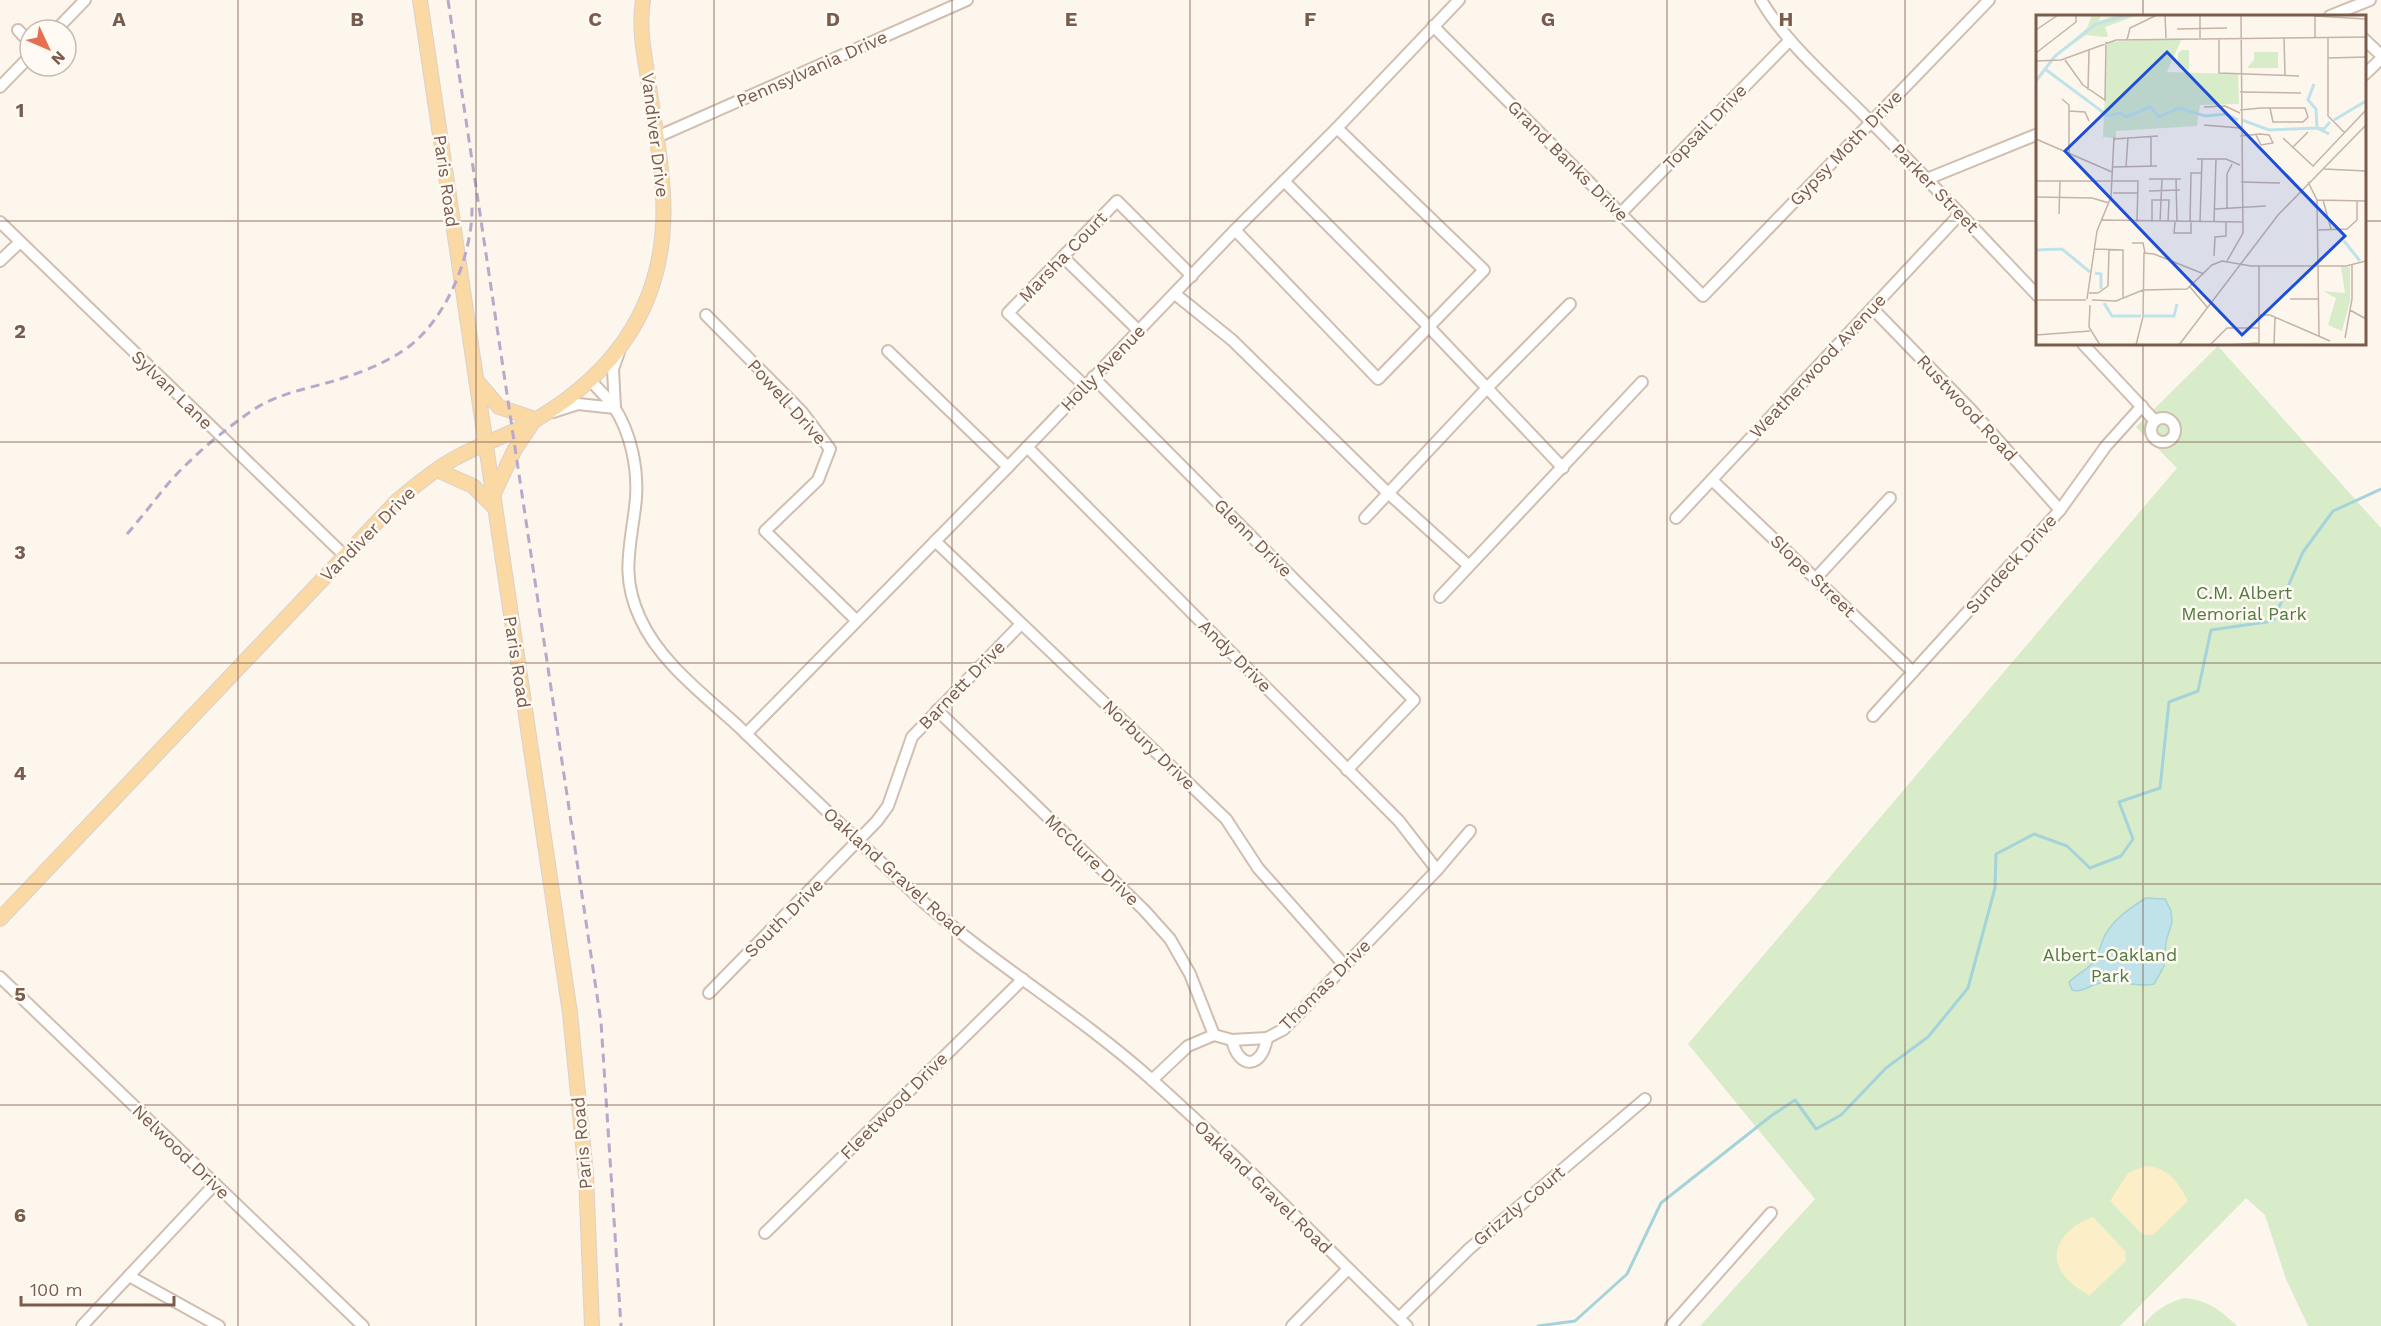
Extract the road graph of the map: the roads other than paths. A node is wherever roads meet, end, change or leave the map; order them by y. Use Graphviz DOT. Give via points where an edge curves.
graph roads {
  1 [pos="85,0"];
  2 [pos="420,0"];
  3 [pos="643,0"];
  4 [pos="967,0"];
  5 [pos="1459,0"];
  6 [pos="1761,0"];
  7 [pos="1989,0"];
  8 [pos="2370,0"];
  9 [pos="2336,15"];
  10 [pos="68,18"];
  11 [pos="1433,26"];
  12 [pos="1790,40"];
  13 [pos="2366,41"];
  14 [pos="2381,57"];
  15 [pos="18,68"];
  16 [pos="2366,73"];
  17 [pos="0,87"];
  18 [pos="1871,122"];
  19 [pos="1338,128"];
  20 [pos="2036,134"];
  21 [pos="657,138"];
  22 [pos="1927,179"];
  23 [pos="1284,181"];
  24 [pos="1621,213"];
  25 [pos="1960,214"];
  26 [pos="0,222"];
  27 [pos="1235,230"];
  28 [pos="19,243"];
  29 [pos="1063,257"];
  30 [pos="0,261"];
  31 [pos="1192,276"];
  32 [pos="1176,294"];
  33 [pos="2036,295"];
  34 [pos="1703,296"];
  35 [pos="1570,304"];
  36 [pos="1872,308"];
  37 [pos="706,315"];
  38 [pos="1430,327"];
  39 [pos="1139,331"];
  40 [pos="623,344"];
  41 [pos="2084,345"];
  42 [pos="888,351"];
  43 [pos="1093,377"];
  44 [pos="475,379"];
  45 [pos="590,380"];
  46 [pos="1642,382"];
  47 [pos="1085,386"];
  48 [pos="1487,388"];
  49 [pos="2142,406"];
  50 [pos="615,408"];
  51 [pos="539,417"];
  52 [pos="2155,421"];
  53 [pos="484,443"];
  54 [pos="1027,447"];
  55 [pos="1008,467"];
  56 [pos="1563,468"];
  57 [pos="437,470"];
  58 [pos="1712,480"];
  59 [pos="1387,492"];
  60 [pos="1890,498"];
  61 [pos="493,501"];
  62 [pos="2060,510"];
  63 [pos="1365,518"];
  64 [pos="1676,518"];
  65 [pos="935,541"];
  66 [pos="345,556"];
  67 [pos="1469,566"];
  68 [pos="1816,578"];
  69 [pos="1440,597"];
  70 [pos="856,620"];
  71 [pos="1021,624"];
  72 [pos="1913,672"];
  73 [pos="937,711"];
  74 [pos="1873,716"];
  75 [pos="746,734"];
  76 [pos="1347,770"];
  77 [pos="1470,831"];
  78 [pos="859,842"];
  79 [pos="1437,870"];
  80 [pos="0,919"];
  81 [pos="1345,966"];
  82 [pos="0,977"];
  83 [pos="1023,979"];
  84 [pos="709,993"];
  85 [pos="1214,1035"];
  86 [pos="1267,1038"];
  87 [pos="1232,1040"];
  88 [pos="1152,1080"];
  89 [pos="1645,1100"];
  90 [pos="214,1185"];
  91 [pos="1771,1213"];
  92 [pos="765,1233"];
  93 [pos="1348,1269"];
  94 [pos="129,1276"];
  95 [pos="1403,1322"];
  96 [pos="82,1326"];
  97 [pos="219,1326"];
  98 [pos="363,1326"];
  99 [pos="592,1326"];
  100 [pos="1292,1326"];
  101 [pos="1671,1326"];
  1 -- 10 [label="street"];
  2 -- 44 [label="main road, Paris Road"];
  3 -- 21 [label="main road, Vandiver Drive" via="642,39"];
  4 -- 21 [label="street, Pennsylvania Drive"];
  5 -- 11 [label="street, Holly Avenue"];
  6 -- 12 [label="street, Parker Street"];
  7 -- 18 [label="street, Gypsy Moth Drive"];
  8 -- 9 [label="street"];
  11 -- 19 [label="street, Holly Avenue"];
  11 -- 24 [label="street, Grand Banks Drive"];
  12 -- 18 [label="street, Parker Street"];
  12 -- 24 [label="street, Topsail Drive"];
  13 -- 14 [label="street"];
  14 -- 16 [label="street"];
  15 -- 17 [label="street"];
  18 -- 22 [label="street, Parker Street"];
  18 -- 34 [label="street, Gypsy Moth Drive"];
  19 -- 23 [label="street, Holly Avenue"];
  19 -- 38 [label="street" via="1484,270"];
  20 -- 22 [label="street"];
  21 -- 40 [label="main road, Vandiver Drive" via="663,244 656,278 643,311"];
  22 -- 25 [label="street, Parker Street"];
  23 -- 27 [label="street, Holly Avenue"];
  23 -- 38 [label="street"];
  24 -- 34 [label="street, Grand Banks Drive"];
  25 -- 33 [label="street, Parker Street"];
  25 -- 36 [label="street, Weatherwood Avenue"];
  26 -- 28 [label="street, Sylvan Lane"];
  27 -- 31 [label="street, Holly Avenue"];
  27 -- 38 [label="street" via="1378,379"];
  28 -- 30 [label="street"];
  28 -- 66 [label="street, Sylvan Lane"];
  29 -- 31 [label="street, Marsha Court" via="1117,201"];
  29 -- 39 [label="street"];
  29 -- 47 [label="street, Marsha Court" via="1008,313"];
  31 -- 32 [label="street, Holly Avenue"];
  32 -- 39 [label="street, Holly Avenue"];
  32 -- 59 [label="street" via="1232,340"];
  35 -- 48 [label="street"];
  36 -- 58 [label="street, Weatherwood Avenue"];
  36 -- 62 [label="street, Rustwood Road" via="1972,411"];
  37 -- 70 [label="street, Powell Drive" via="802,412 830,449 818,480 765,531"];
  38 -- 48 [label="street"];
  39 -- 43 [label="street, Holly Avenue"];
  40 -- 45 [label="main road, Vandiver Drive"];
  40 -- 50 [label="street" via="613,369"];
  41 -- 49 [label="street"];
  42 -- 55 [label="street"];
  43 -- 47 [label="street, Holly Avenue"];
  43 -- 76 [label="street, Glenn Drive" via="1414,700"];
  44 -- 51 [label="main road" via="499,407"];
  44 -- 53 [label="main road, Paris Road"];
  45 -- 50 [label="street, Oakland Gravel Road"];
  45 -- 51 [label="main road, Vandiver Drive"];
  46 -- 56 [label="street"];
  47 -- 54 [label="street, Holly Avenue"];
  48 -- 56 [label="street"];
  48 -- 59 [label="street"];
  49 -- 52 [label="street"];
  49 -- 62 [label="street, Sundeck Drive" via="2106,446"];
  50 -- 51 [label="street" via="578,404"];
  50 -- 75 [label="street, Oakland Gravel Road" via="630,441 636,472 628,574 639,618 674,665"];
  51 -- 53 [label="main road, Vandiver Drive"];
  51 -- 61 [label="main road" via="515,449"];
  53 -- 57 [label="main road, Vandiver Drive"];
  53 -- 61 [label="main road, Paris Road"];
  54 -- 55 [label="street, Holly Avenue"];
  54 -- 76 [label="street, Andy Drive"];
  55 -- 65 [label="street, Holly Avenue"];
  56 -- 67 [label="street"];
  57 -- 61 [label="main road" via="473,486"];
  57 -- 66 [label="main road, Vandiver Drive" via="397,501"];
  58 -- 64 [label="street, Weatherwood Avenue"];
  58 -- 68 [label="street, Slope Street"];
  59 -- 63 [label="street"];
  59 -- 67 [label="street"];
  60 -- 68 [label="street"];
  61 -- 99 [label="main road, Paris Road" via="570,1013 586,1175"];
  62 -- 72 [label="street, Sundeck Drive"];
  65 -- 70 [label="street, Holly Avenue"];
  65 -- 71 [label="street, Norbury Drive"];
  66 -- 80 [label="main road, Vandiver Drive"];
  67 -- 69 [label="street"];
  68 -- 72 [label="street, Slope Street"];
  70 -- 75 [label="street, Holly Avenue"];
  71 -- 73 [label="street, Barnett Drive"];
  71 -- 81 [label="street, Norbury Drive" via="1226,819 1258,868"];
  72 -- 74 [label="street, Sundeck Drive"];
  73 -- 78 [label="street, Barnett Drive" via="912,737 888,806"];
  73 -- 85 [label="street, McClure Drive" via="1170,939 1190,974"];
  75 -- 78 [label="street, Oakland Gravel Road"];
  76 -- 79 [label="street, Andy Drive" via="1400,821"];
  77 -- 79 [label="street, Thomas Drive"];
  78 -- 83 [label="street, Oakland Gravel Road" via="949,925"];
  78 -- 84 [label="street, South Drive"];
  79 -- 81 [label="street, Thomas Drive"];
  81 -- 86 [label="street, Thomas Drive" via="1284,1029"];
  82 -- 90 [label="street, Nelwood Drive"];
  83 -- 88 [label="street, Oakland Gravel Road"];
  83 -- 92 [label="street, Fleetwood Drive"];
  85 -- 87 [label="street, Thomas Drive"];
  85 -- 88 [label="street" via="1188,1046"];
  86 -- 87 [label="street, Thomas Drive"];
  86 -- 87 [label="street" via="1262,1054 1249,1063 1238,1056"];
  88 -- 93 [label="street, Oakland Gravel Road"];
  89 -- 95 [label="street, Grizzly Court" via="1469,1249"];
  90 -- 94 [label="street"];
  90 -- 98 [label="street, Nelwood Drive"];
  91 -- 101 [label="street"];
  93 -- 95 [label="street, Oakland Gravel Road"];
  93 -- 100 [label="street"];
  94 -- 96 [label="street"];
  94 -- 97 [label="street"];
}
